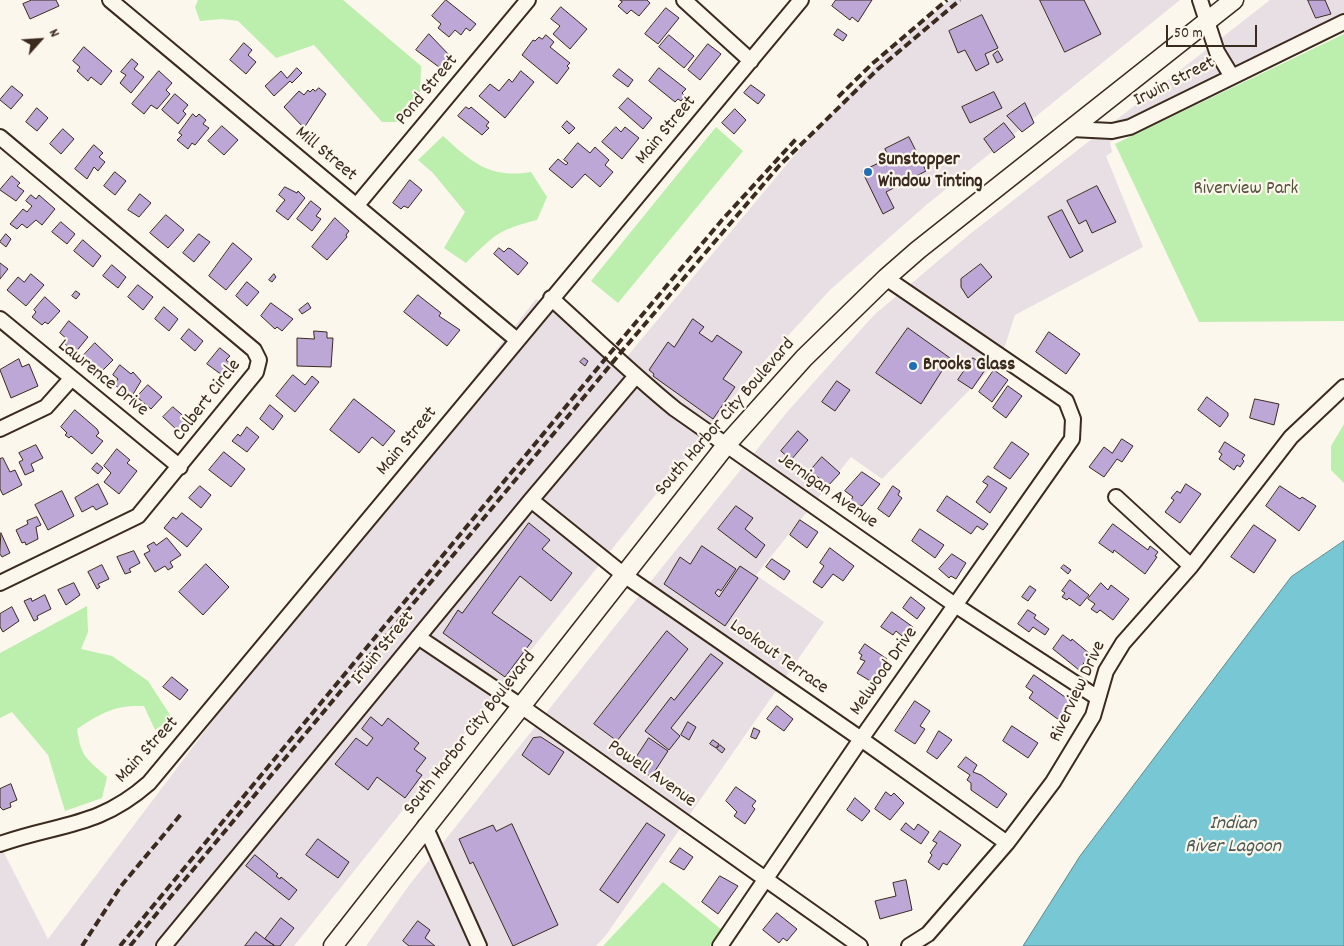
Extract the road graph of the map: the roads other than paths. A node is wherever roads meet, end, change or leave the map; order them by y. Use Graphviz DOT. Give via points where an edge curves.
graph roads {
  1 [pos="110,0"];
  2 [pos="528,0"];
  3 [pos="684,0"];
  4 [pos="801,0"];
  5 [pos="1200,0"];
  6 [pos="1234,0"];
  7 [pos="1207,21"];
  8 [pos="1344,22"];
  9 [pos="751,61"];
  10 [pos="1232,75"];
  11 [pos="1071,128"];
  12 [pos="0,137"];
  13 [pos="357,206"];
  14 [pos="886,278"];
  15 [pos="551,298"];
  16 [pos="0,319"];
  17 [pos="517,340"];
  18 [pos="635,377"];
  19 [pos="71,379"];
  20 [pos="1344,386"];
  21 [pos="0,429"];
  22 [pos="727,444"];
  23 [pos="180,467"];
  24 [pos="1116,498"];
  25 [pos="531,500"];
  26 [pos="1192,566"];
  27 [pos="624,575"];
  28 [pos="0,583"];
  29 [pos="955,605"];
  30 [pos="418,637"];
  31 [pos="1098,698"];
  32 [pos="521,706"];
  33 [pos="861,739"];
  34 [pos="426,826"];
  35 [pos="1007,843"];
  36 [pos="0,844"];
  37 [pos="766,879"];
  38 [pos="337,944"];
  39 [pos="164,946"];
  40 [pos="480,946"];
  41 [pos="720,946"];
  42 [pos="860,946"];
  43 [pos="909,946"];
  1 -- 13 [label="street, Mill Street"];
  2 -- 13 [label="street, Pond Street"];
  3 -- 9 [label="street"];
  4 -- 9 [label="street, Main Street"];
  5 -- 7 [label="street"];
  6 -- 7 [label="main road, South Harbor City Boulevard"];
  7 -- 10 [label="street" via="1217,52"];
  7 -- 11 [label="main road, South Harbor City Boulevard"];
  8 -- 10 [label="street, Irwin Street"];
  9 -- 15 [label="street, Main Street"];
  10 -- 11 [label="street, Irwin Street" via="1130,127 1112,131"];
  11 -- 14 [label="main road, South Harbor City Boulevard"];
  12 -- 23 [label="street, Colbert Circle" via="258,355 256,372"];
  13 -- 17 [label="street, Mill Street"];
  14 -- 22 [label="main road, South Harbor City Boulevard" via="804,358"];
  14 -- 29 [label="street, Melwood Drive" via="1066,401 1073,419 1072,439"];
  15 -- 17 [label="street, Main Street"];
  15 -- 18 [label="street, Jernigan Avenue"];
  16 -- 19 [label="street, Lawrence Drive"];
  17 -- 36 [label="street, Main Street" via="149,783 132,798 103,815"];
  18 -- 22 [label="street, Jernigan Avenue" via="675,410"];
  18 -- 25 [label="street, Irwin Street"];
  19 -- 21 [label="street" via="46,407"];
  19 -- 23 [label="street, Lawrence Drive"];
  20 -- 26 [label="street, Riverview Drive" via="1291,437"];
  22 -- 27 [label="main road, South Harbor City Boulevard"];
  22 -- 29 [label="street, Jernigan Avenue"];
  23 -- 28 [label="street, Colbert Circle" via="130,522"];
  24 -- 26 [label="street"];
  25 -- 27 [label="street, Lookout Terrace"];
  25 -- 30 [label="street, Irwin Street"];
  26 -- 31 [label="street, Riverview Drive" via="1122,643 1106,671"];
  27 -- 32 [label="main road, South Harbor City Boulevard"];
  27 -- 33 [label="street, Lookout Terrace"];
  29 -- 31 [label="street, Jernigan Avenue"];
  29 -- 33 [label="street, Melwood Drive"];
  30 -- 32 [label="street, Powell Avenue"];
  30 -- 39 [label="street, Irwin Street"];
  31 -- 35 [label="street, Riverview Drive" via="1093,716 1077,746"];
  32 -- 34 [label="main road, South Harbor City Boulevard"];
  32 -- 37 [label="street, Powell Avenue"];
  33 -- 35 [label="street, Lookout Terrace"];
  33 -- 37 [label="street, Melwood Drive"];
  34 -- 38 [label="main road, South Harbor City Boulevard"];
  34 -- 40 [label="street"];
  35 -- 43 [label="street, Riverview Drive" via="928,934"];
  37 -- 41 [label="street, Melwood Drive"];
  37 -- 42 [label="street, Powell Avenue"];
}
